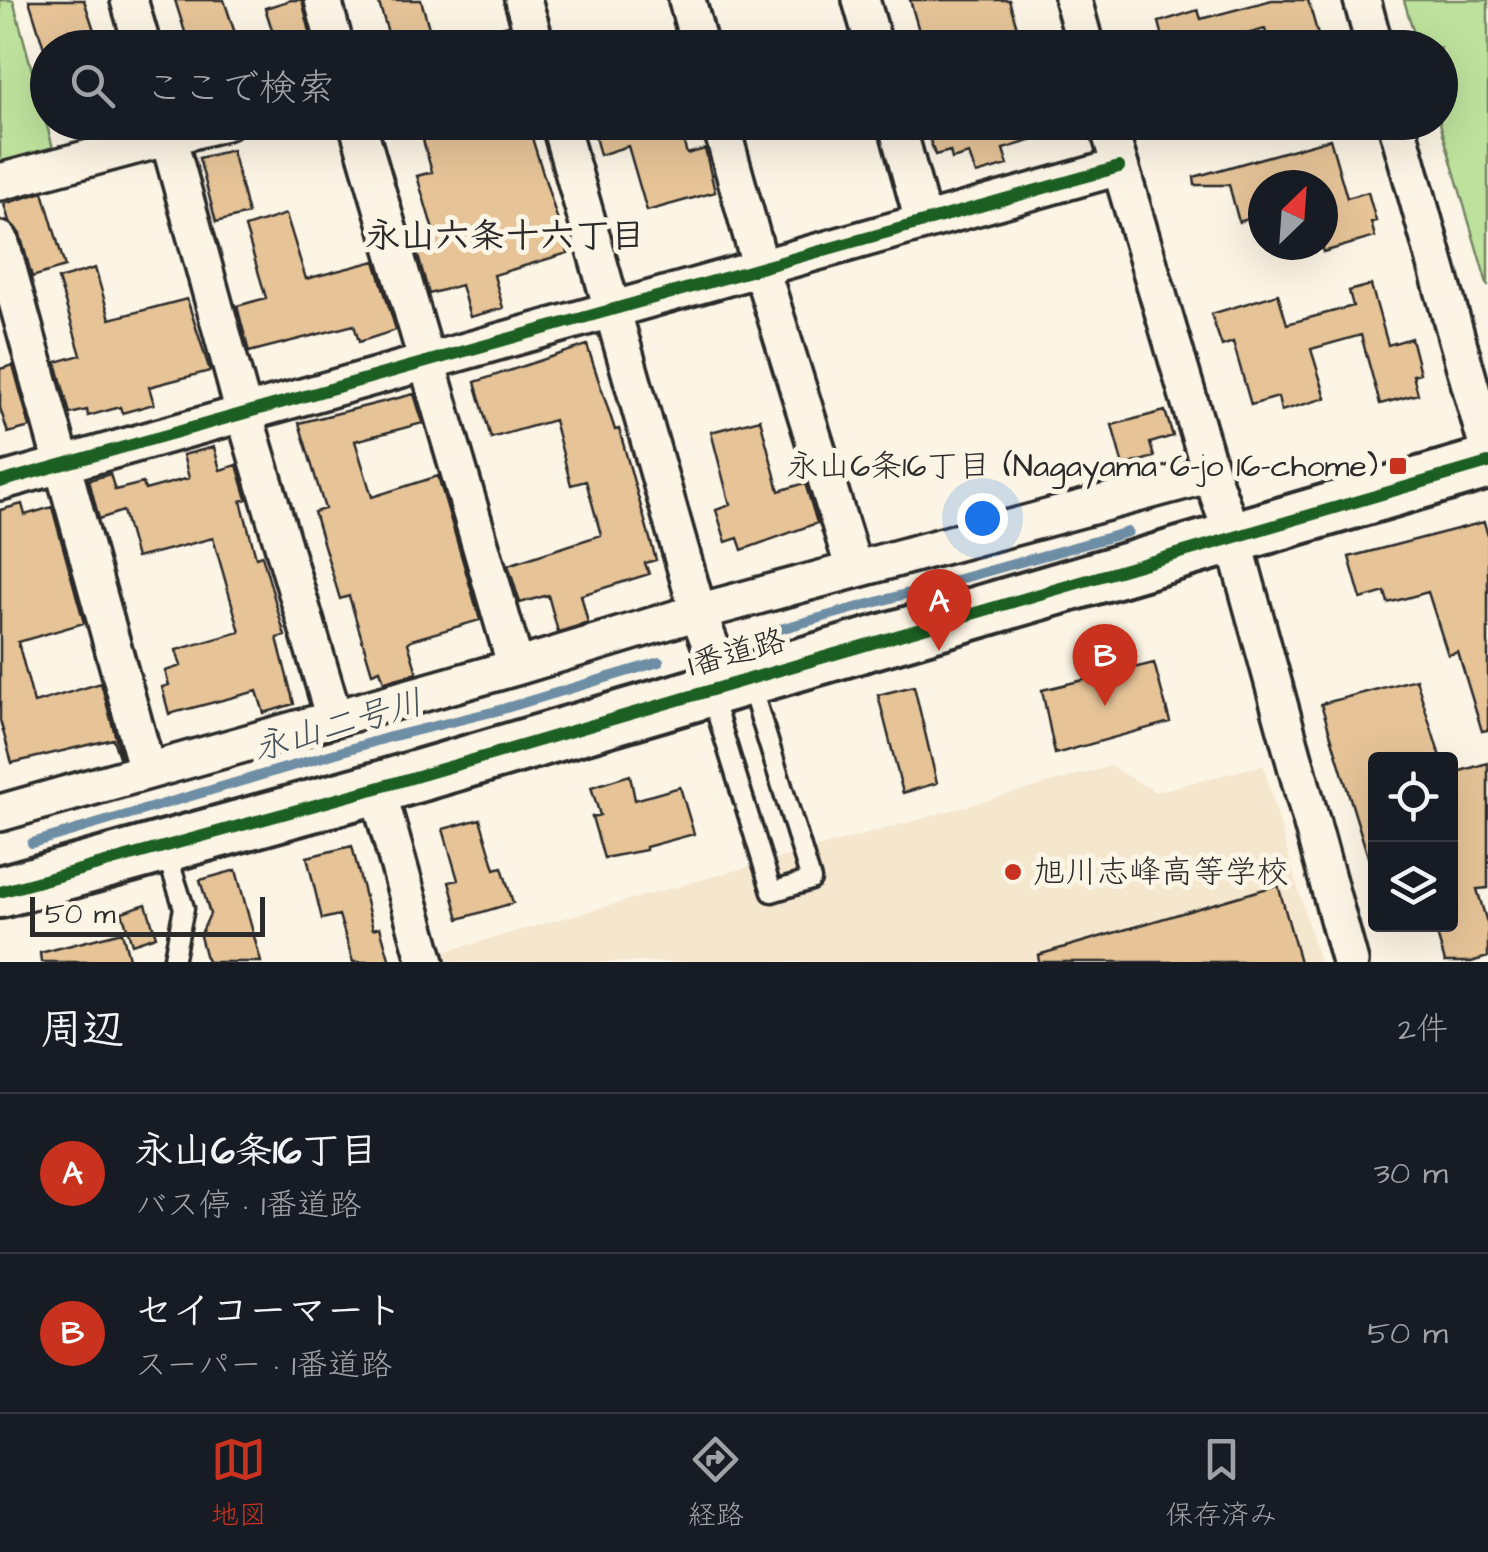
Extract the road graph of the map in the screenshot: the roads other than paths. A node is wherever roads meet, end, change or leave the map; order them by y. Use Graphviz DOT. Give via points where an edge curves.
graph roads {
  1 [pos="129,0"];
  2 [pos="323,0"];
  3 [pos="524,0"];
  4 [pos="687,0"];
  5 [pos="861,0"];
  6 [pos="1073,0"];
  7 [pos="1362,0"];
  8 [pos="137,30"];
  9 [pos="331,30"];
  10 [pos="523,30"];
  11 [pos="695,30"];
  12 [pos="869,30"];
  13 [pos="1081,30"];
  14 [pos="1370,30"];
  15 [pos="135,140"];
  16 [pos="170,140"];
  17 [pos="361,140"];
  18 [pos="564,140"];
  19 [pos="725,140"];
  20 [pos="901,140"];
  21 [pos="1112,140"];
  22 [pos="1401,140"];
  23 [pos="1119,167"];
  24 [pos="0,182"];
  25 [pos="923,220"];
  26 [pos="0,240"];
  27 [pos="761,269"];
  28 [pos="614,308"];
  29 [pos="426,360"];
  30 [pos="244,413"];
  31 [pos="1488,448"];
  32 [pos="1488,463"];
  33 [pos="62,464"];
  34 [pos="1211,474"];
  35 [pos="0,482"];
  36 [pos="1233,536"];
  37 [pos="854,569"];
  38 [pos="698,612"];
  39 [pos="516,667"];
  40 [pos="728,684"];
  41 [pos="334,718"];
  42 [pos="147,770"];
  43 [pos="376,788"];
  44 [pos="0,814"];
  45 [pos="164,846"];
  46 [pos="0,892"];
  47 [pos="174,962"];
  48 [pos="426,962"];
  49 [pos="1350,962"];
  1 -- 8 [label="street"];
  2 -- 9 [label="street"];
  3 -- 10 [label="street"];
  4 -- 11 [label="street"];
  5 -- 12 [label="street"];
  6 -- 13 [label="street"];
  7 -- 14 [label="street"];
  15 -- 24 [label="street"];
  16 -- 30 [label="street"];
  17 -- 29 [label="street"];
  18 -- 28 [label="street"];
  19 -- 27 [label="street"];
  20 -- 25 [label="street"];
  21 -- 23 [label="street"];
  22 -- 31 [label="street"];
  23 -- 25 [label="street"];
  23 -- 34 [label="street"];
  25 -- 27 [label="street"];
  26 -- 33 [label="street"];
  27 -- 28 [label="street"];
  27 -- 37 [label="street"];
  28 -- 29 [label="street"];
  28 -- 38 [label="street"];
  29 -- 30 [label="street"];
  29 -- 39 [label="street"];
  30 -- 33 [label="street"];
  30 -- 41 [label="street"];
  32 -- 36 [label="street, 1番道路"];
  33 -- 35 [label="street"];
  33 -- 42 [label="street"];
  34 -- 36 [label="street"];
  34 -- 37 [label="street"];
  36 -- 40 [label="street, 1番道路"];
  36 -- 49 [label="street"];
  37 -- 38 [label="street"];
  38 -- 39 [label="street"];
  38 -- 40 [label="street"];
  39 -- 41 [label="street"];
  40 -- 40 [label="lane" via="772,892 812,880"];
  40 -- 43 [label="street, 1番道路"];
  41 -- 42 [label="street"];
  42 -- 44 [label="street"];
  43 -- 45 [label="street, 1番道路"];
  43 -- 48 [label="street"];
  45 -- 46 [label="street, 1番道路"];
  45 -- 47 [label="lane" via="184,908"];
}
